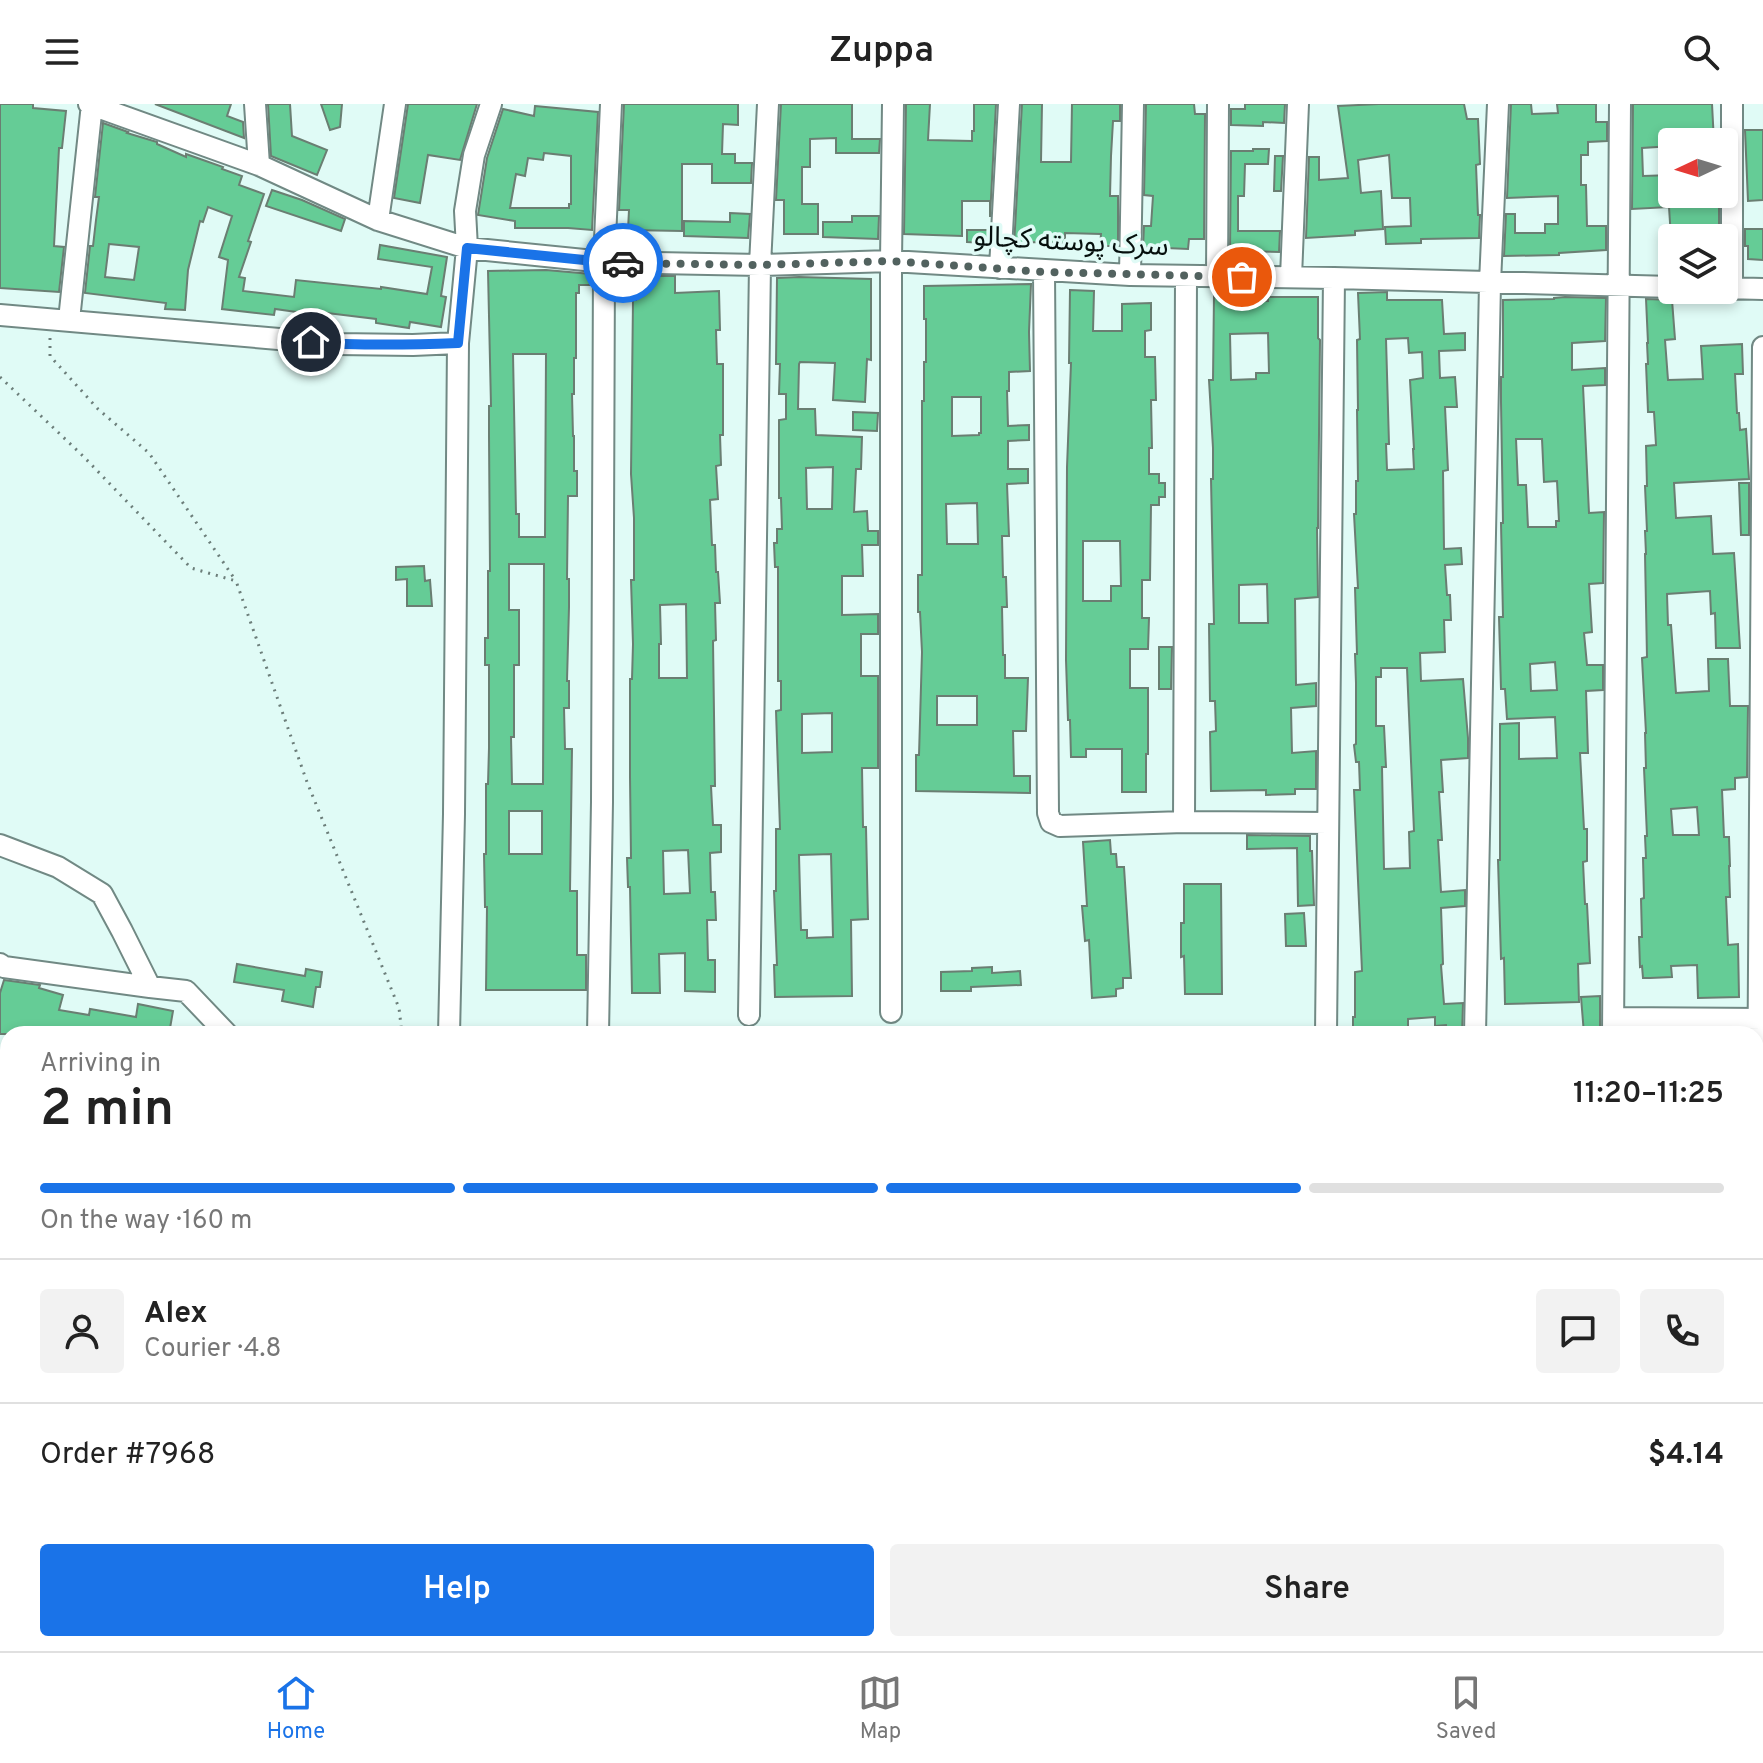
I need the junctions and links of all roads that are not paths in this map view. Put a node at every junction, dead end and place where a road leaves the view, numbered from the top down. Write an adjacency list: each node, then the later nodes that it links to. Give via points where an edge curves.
1 (91, 104): 15 (street, سرک پوسته کچالو); 35 (street)
2 (255, 104): 15 (street)
3 (395, 104): 16 (street)
4 (491, 104): 18 (street, via 474,155 465,211)
5 (611, 104): 20 (street)
6 (768, 104): 21 (street)
7 (893, 104): 19 (street)
8 (1009, 104): 22 (street)
9 (1133, 104): 24 (street)
10 (1218, 104): 26 (street)
11 (1298, 104): 27 (street)
12 (1498, 104): 29 (street)
13 (1620, 104): 30 (street)
14 (1732, 104): 17 (street)
15 (259, 165): 16 (street, سرک پوسته کچالو)
16 (378, 220): 18 (street, سرک پوسته کچالو)
17 (1729, 224)
18 (467, 248): 20 (street, سرک پوسته کچالو); 36 (street)
19 (891, 261): 21 (street, سرک پوسته کچالو); 22 (street, سرک پوسته کچالو); 43 (street)
20 (604, 262): 21 (street, سرک پوسته کچالو); 48 (street)
21 (760, 265): 44 (street)
22 (1000, 268): 23 (street, سرک پوسته کچالو)
23 (1044, 272): 24 (street, سرک پوسته کچالو); 38 (street, via 1048,813 1060,826)
24 (1130, 275): 25 (street, سرک پوسته کچالو)
25 (1186, 277): 26 (street, سرک پوسته کچالو); 38 (street)
26 (1217, 277): 27 (street, سرک پوسته کچالو)
27 (1291, 277): 28 (street, سرک پوسته کچالو)
28 (1334, 278): 29 (street, سرک پوسته کچالو); 39 (street)
29 (1490, 283): 30 (street, سرک پوسته کچالو); 50 (street)
30 (1618, 286): 31 (street, سرک پوسته کچالو); 51 (street)
31 (1658, 287)
32 (1738, 288): 33 (street)
33 (1763, 289)
34 (0, 315): 35 (street)
35 (60, 319): 36 (street, via 337,344)
36 (458, 343): 47 (street)
37 (1763, 347): 45 (street)
38 (1184, 822): 39 (street)
39 (1328, 823): 49 (street)
40 (0, 845): 42 (street, via 58,867 102,894)
41 (0, 964): 42 (street)
42 (150, 987): 46 (street, via 186,991)
43 (891, 1012)
44 (749, 1015)
45 (1761, 1018): 51 (street)
46 (219, 1026)
47 (449, 1026)
48 (598, 1026)
49 (1326, 1026)
50 (1475, 1026)
51 (1614, 1026)

